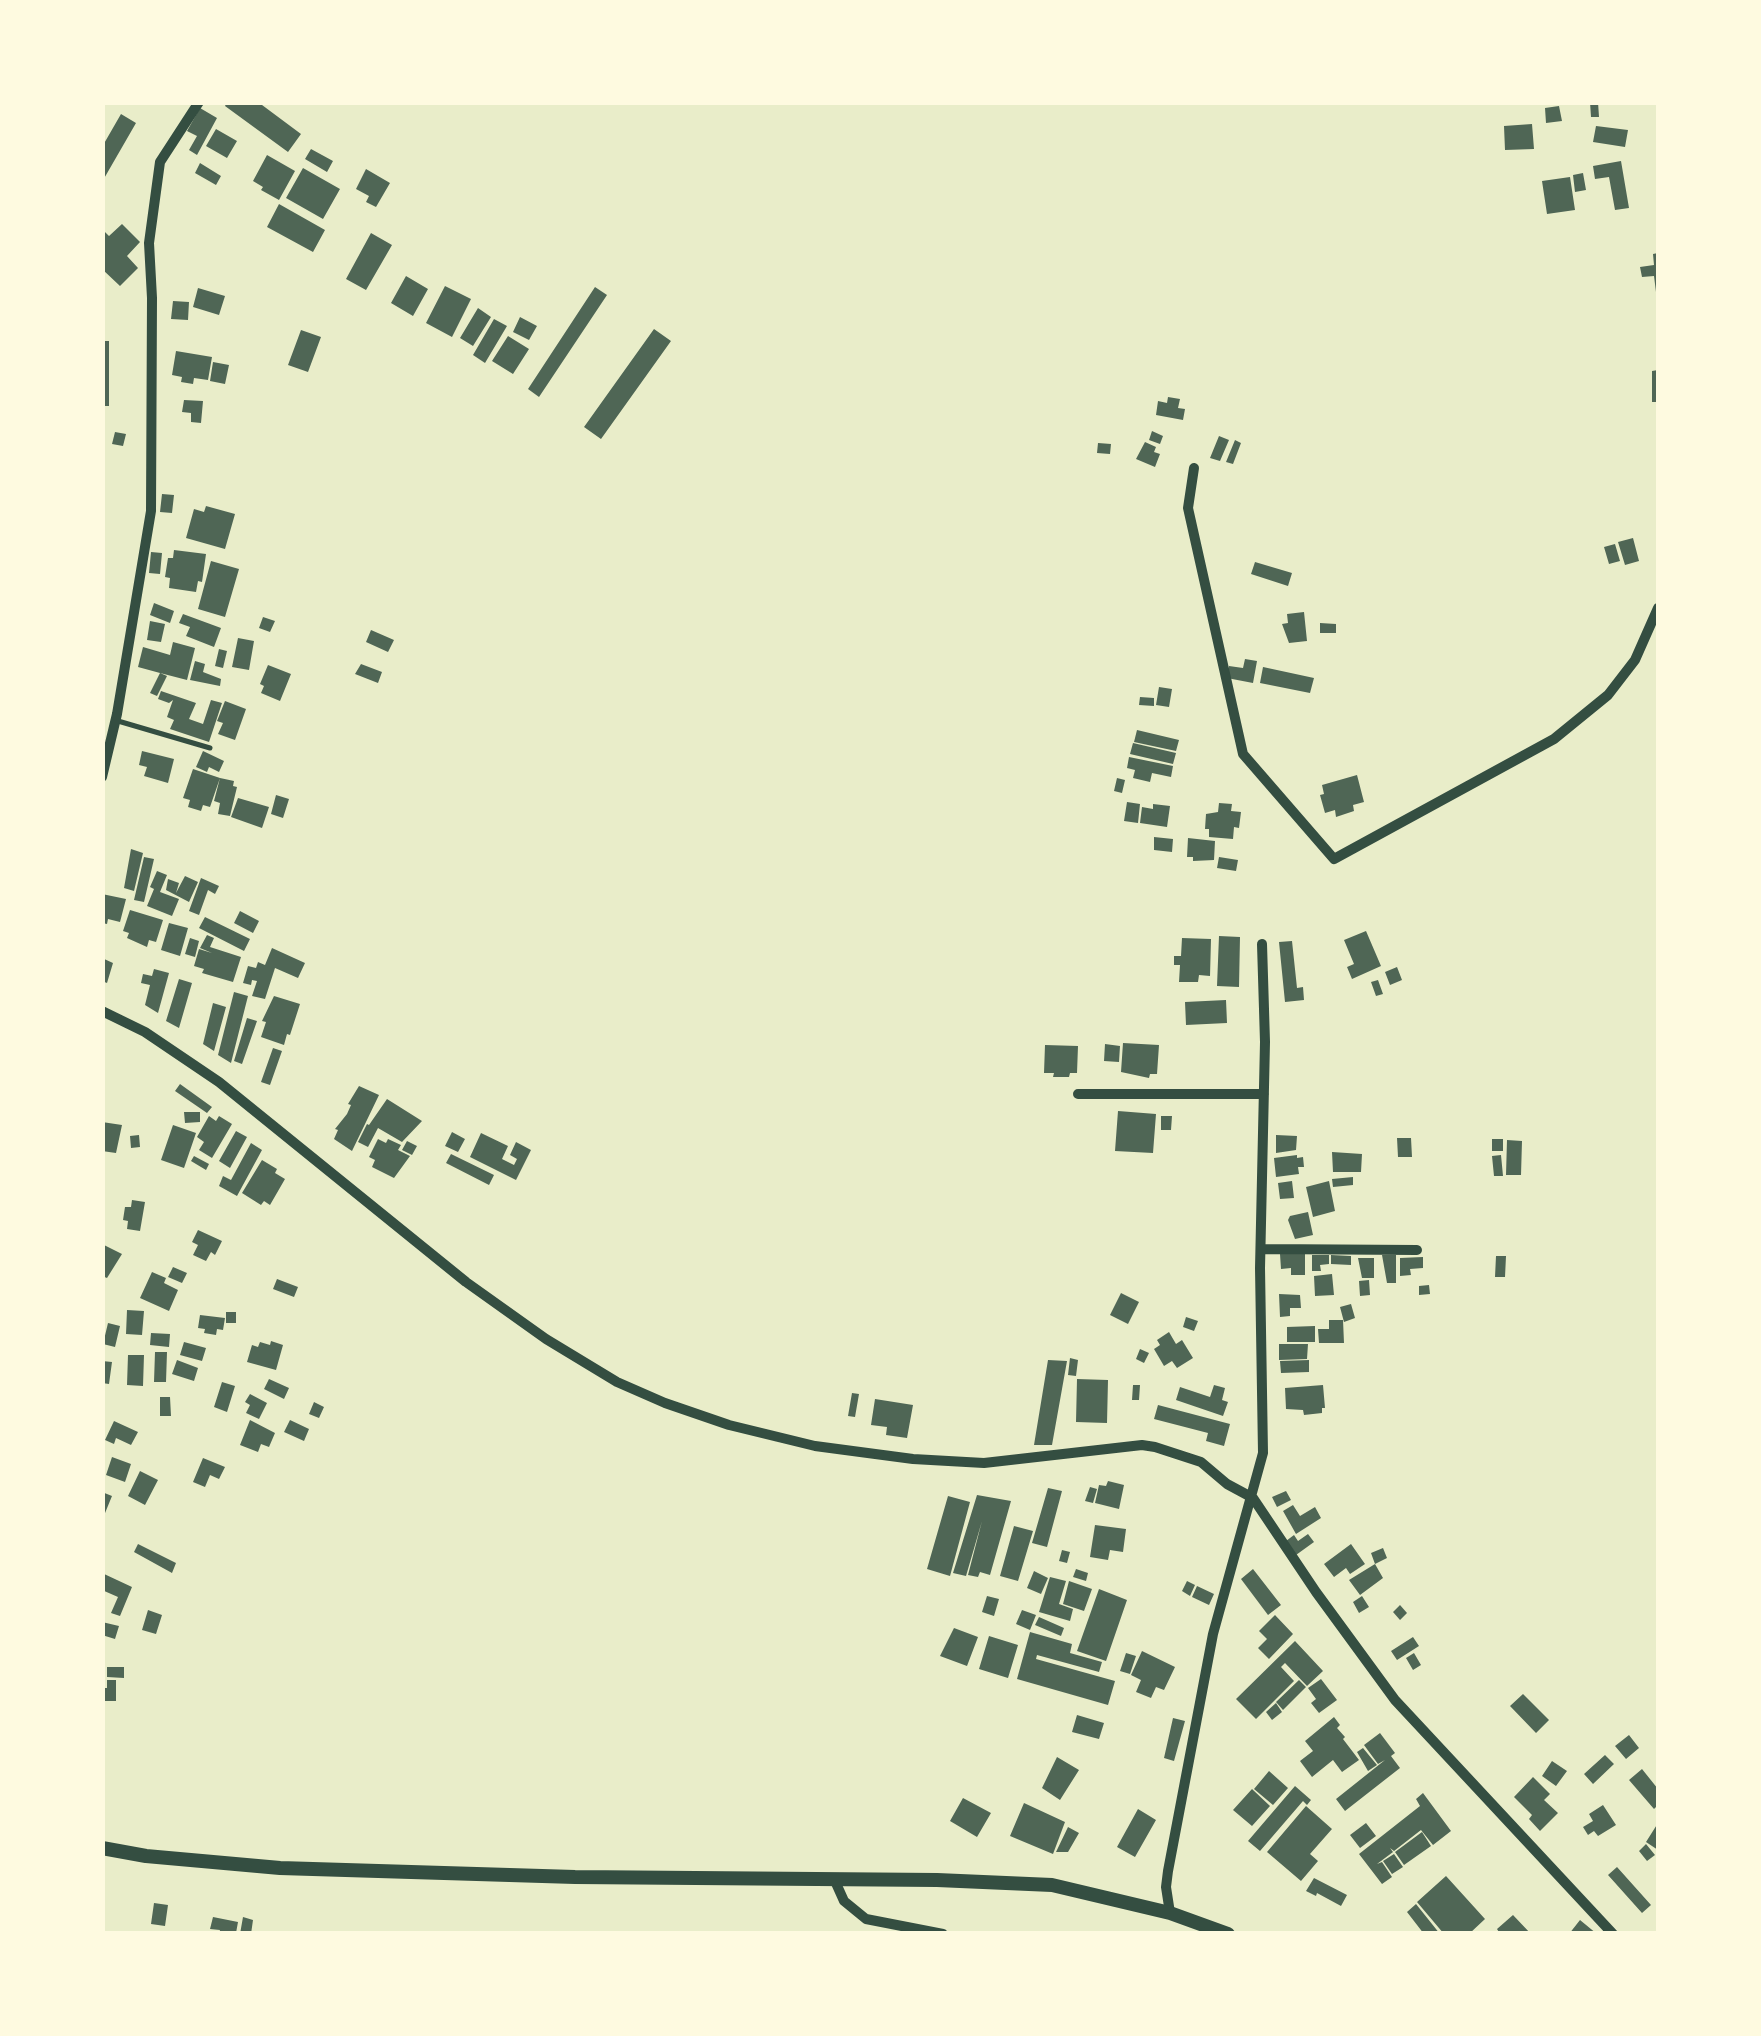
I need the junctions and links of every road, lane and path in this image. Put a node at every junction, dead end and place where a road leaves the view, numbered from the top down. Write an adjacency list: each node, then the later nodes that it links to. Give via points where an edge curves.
1 (198, 102): 4 (street, via 160,162 149,243 150,511)
2 (1194, 468): 3 (street, via 1188,508 1243,754 1334,860 1554,739 1608,695 1635,660)
3 (1658, 608)
4 (115, 720): 5 (lane); 6 (street)
5 (210, 748)
6 (102, 777)
7 (1262, 944): 10 (street)
8 (102, 1011): 13 (street, via 219,1082 546,1339 665,1403 814,1446 954,1463 1156,1446 1201,1462)
9 (1078, 1094): 10 (street)
10 (1264, 1094): 11 (street)
11 (1261, 1249): 12 (street); 13 (street, via 1264,1453)
12 (1417, 1250)
13 (1253, 1498): 16 (street, via 1214,1634 1168,1870); 19 (street, via 1395,1700)
14 (102, 1848): 15 (main road, via 280,1868)
15 (836, 1881): 16 (main road, via 1052,1885); 17 (street, via 844,1902 866,1918)
16 (1170, 1913): 18 (main road)
17 (943, 1934)
18 (1228, 1934)
19 (1613, 1934)

